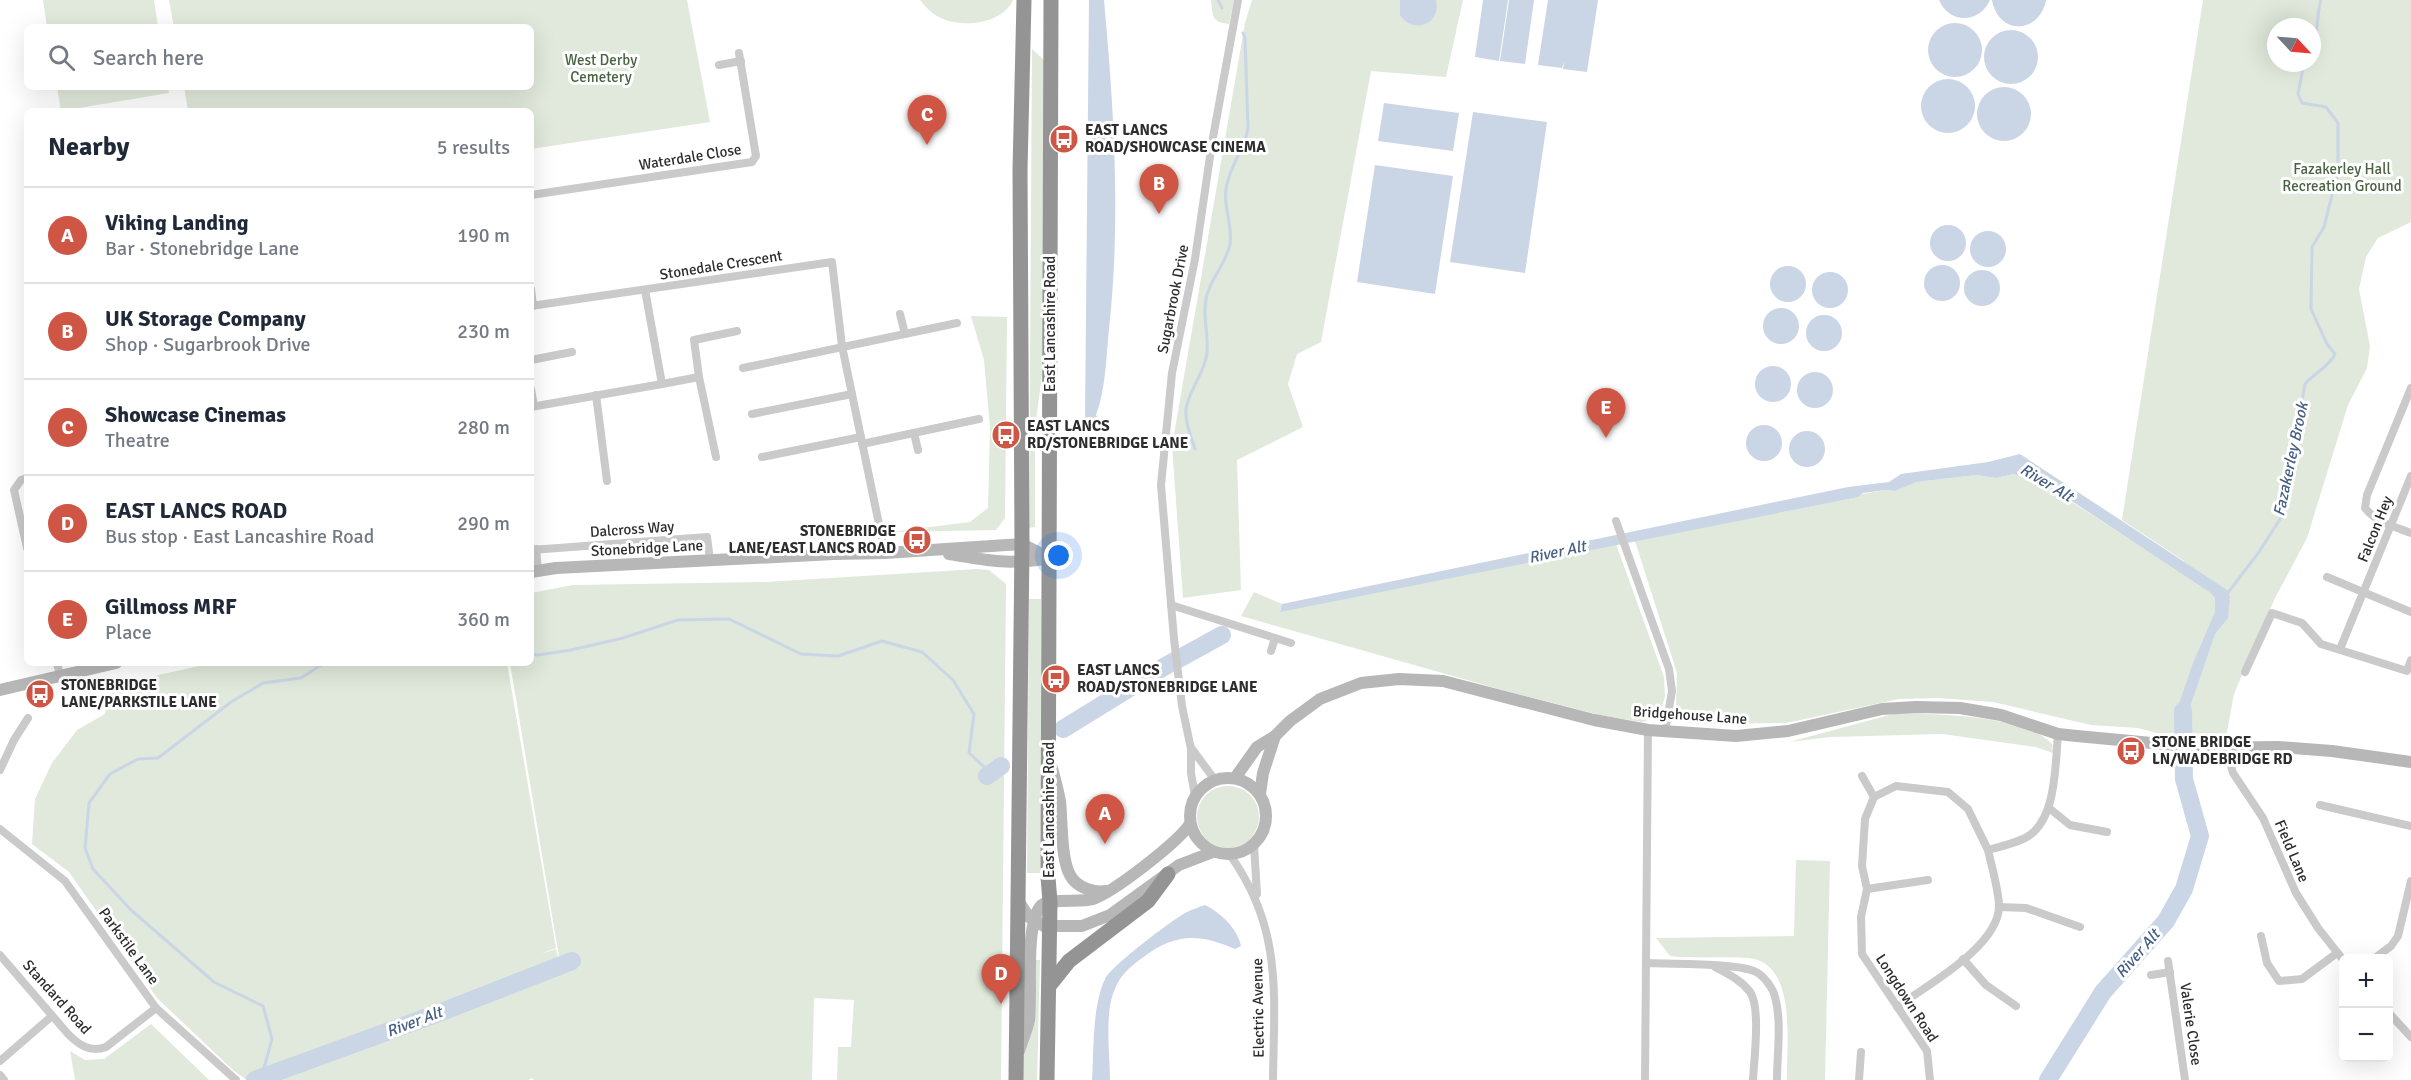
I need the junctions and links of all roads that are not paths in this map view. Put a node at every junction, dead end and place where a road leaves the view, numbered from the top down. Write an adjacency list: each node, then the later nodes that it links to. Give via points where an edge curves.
1 (1024, 0): 36 (highway, East Lancashire Road, via 1020,170)
2 (1051, 0): 40 (highway, East Lancashire Road)
3 (1238, 0): 46 (street, Sugarbrook Drive, via 1172,373 1161,485)
4 (719, 65): 5 (street, Waterdale Close, via 740,57 756,156 752,162)
5 (534, 195)
6 (645, 290): 7 (street, Stonedale Crescent); 12 (street, Stonedale Crescent, via 832,262); 17 (street)
7 (534, 306)
8 (900, 314): 11 (street)
9 (957, 323): 11 (street)
10 (737, 331): 16 (street, via 694,340)
11 (904, 334): 12 (street)
12 (842, 346): 15 (street); 19 (street, Stonedale Crescent)
13 (572, 352): 14 (street)
14 (534, 359)
15 (743, 368)
16 (699, 377): 17 (street); 27 (street)
17 (662, 384): 20 (street)
18 (2411, 388): 33 (street, via 2365,507 2371,515)
19 (852, 394): 22 (street); 25 (street, Stonedale Crescent)
20 (596, 395): 21 (street); 31 (street)
21 (534, 406)
22 (752, 414)
23 (979, 418): 24 (street)
24 (914, 433): 25 (street); 26 (street)
25 (862, 441): 28 (street); 39 (street, Stonedale Crescent)
26 (918, 450)
27 (716, 457)
28 (762, 457)
29 (2411, 476): 33 (street, Falcon Hey)
30 (24, 479): 34 (street, via 14,490)
31 (607, 481)
32 (1616, 522): 59 (street, via 1669,669 1672,692)
33 (2391, 525): 35 (street); 45 (street, Falcon Hey)
34 (24, 531)
35 (2411, 533)
36 (1022, 544): 38 (street, Stonebridge Lane); 40 (street); 42 (highway, East Lancashire Road)
37 (534, 550): 41 (street, Dalcross Way, via 707,537)
38 (930, 550): 39 (street, Stonebridge Lane); 42 (street, via 1000,563)
39 (885, 553): 41 (street, Stonebridge Lane)
40 (1050, 558): 42 (street); 64 (highway, East Lancashire Road)
41 (710, 560): 43 (street, Stonebridge Lane)
42 (1022, 563): 88 (highway, East Lancashire Road)
43 (534, 571)
44 (2327, 577): 45 (street)
45 (2363, 592): 47 (street); 50 (street, Falcon Hey)
46 (1171, 605): 48 (street); 63 (street, Sugarbrook Drive)
47 (2411, 612)
48 (1275, 638): 49 (street); 51 (street)
49 (1292, 643)
50 (2340, 649): 52 (street, via 2407,671); 55 (street, via 2321,644 2302,623 2272,613)
51 (1270, 651)
52 (2411, 660)
53 (87, 666): 54 (street)
54 (58, 669): 56 (street)
55 (2245, 672)
56 (0, 690)
57 (28, 718): 66 (street)
58 (1648, 730): 59 (street, Bridgehouse Lane); 61 (street, Bridgehouse Lane, via 1443,681 1399,678 1361,683 1320,699); 102 (street)
59 (1665, 731): 60 (street, Bridgehouse Lane, via 1736,736 1788,731 1882,710 1916,707 1960,708 2001,715)
60 (2058, 734): 62 (street, Bridgehouse Lane); 74 (street)
61 (1275, 736): 68 (street, Bridgehouse Lane, via 1257,747); 70 (street, Bridgehouse Lane)
62 (2226, 748): 65 (street, Bridgehouse Lane, via 2331,751); 98 (street, Field Lane, via 2233,773 2263,819 2295,893)
63 (1191, 749): 69 (street); 71 (street)
64 (1049, 756): 87 (street, via 1070,876 1087,889); 90 (highway, East Lancashire Road)
65 (2411, 762)
66 (0, 770)
67 (1862, 776): 72 (street)
68 (1234, 778): 69 (street); 70 (street, via 1249,783)
69 (1215, 780): 71 (street)
70 (1260, 794): 79 (street, via 1266,821)
71 (1195, 796): 75 (street)
72 (1874, 797): 80 (street, via 1896,786 1948,792 1968,809); 86 (street, Longdown Road, via 1864,819 1862,866)
73 (2320, 805): 76 (street)
74 (2049, 808): 78 (street, via 2070,825); 80 (street, via 2040,826 2025,839)
75 (1190, 824): 81 (street, via 1202,845); 87 (street, via 1177,840)
76 (2411, 826)
77 (0, 829): 109 (street, Parkstile Lane, via 65,881)
78 (2107, 832)
79 (1254, 845): 82 (street); 89 (street, Electric Avenue)
80 (1988, 850): 91 (street)
81 (1213, 852): 82 (street); 83 (street, via 1189,860)
82 (1230, 855): 89 (street, Electric Avenue)
83 (1168, 874): 93 (street, via 1102,920 1082,926); 106 (highway, via 1148,901 1068,961)
84 (1928, 880): 86 (street)
85 (2411, 881): 96 (street, via 2398,936)
86 (1867, 889): 107 (street, Longdown Road, via 1861,917 1862,954)
87 (1110, 890): 90 (street, via 1084,900)
88 (1017, 899): 92 (street); 115 (highway, East Lancashire Road)
89 (1257, 901): 121 (street, Electric Avenue, via 1269,940 1274,990)
90 (1050, 902): 92 (street, via 1039,907); 93 (highway, East Lancashire Road)
91 (1999, 908): 94 (street, via 2026,908); 100 (street, via 1990,934)
92 (1034, 921): 93 (street); 115 (street, via 1029,1022)
93 (1050, 927): 106 (highway, East Lancashire Road)
94 (2080, 927)
95 (2261, 936): 99 (street, via 2267,963 2279,981 2302,979)
96 (2380, 954)
97 (0, 955): 110 (street, Standard Road)
98 (2339, 956)
99 (2339, 958)
100 (1963, 960): 107 (street); 108 (street, via 1986,985)
101 (2168, 961): 104 (street, Valerie Close)
102 (1646, 963): 103 (street); 122 (street)
103 (1712, 966): 123 (street, via 1737,979 1751,993 1756,1009); 124 (street, via 1756,972 1775,995)
104 (2170, 972): 105 (street, Valerie Close); 127 (street, Valerie Close)
105 (2151, 975)
106 (1049, 986): 120 (highway, East Lancashire Road)
107 (1897, 1006): 126 (street, Longdown Road, via 1927,1051)
108 (2016, 1006)
109 (156, 1008): 110 (street, Standard Road, via 106,1047 97,1049 77,1043); 118 (street, Parkstile Lane)
110 (52, 1016): 114 (street)
111 (2393, 1017): 112 (street)
112 (2411, 1036)
113 (1861, 1052): 125 (street)
114 (0, 1061)
115 (1016, 1061): 119 (highway, East Lancashire Road)
116 (0, 1075): 117 (street)
117 (4, 1080)
118 (236, 1080)
119 (1016, 1080)
120 (1047, 1080)
121 (1273, 1080)
122 (1645, 1080)
123 (1754, 1080)
124 (1777, 1080)
125 (1859, 1080)
126 (1930, 1080)
127 (2185, 1080)

